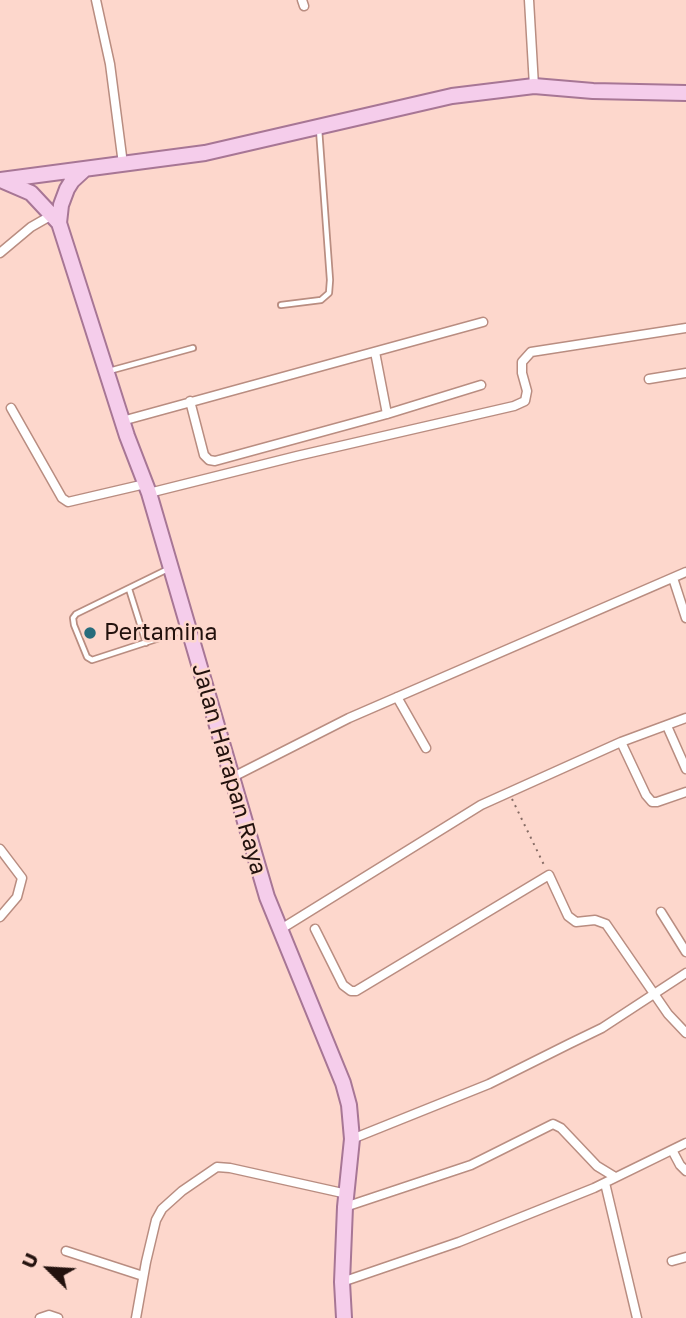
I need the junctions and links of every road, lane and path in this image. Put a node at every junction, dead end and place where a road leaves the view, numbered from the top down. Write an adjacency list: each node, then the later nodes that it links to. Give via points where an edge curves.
1 (96, 0): 6 (street)
2 (529, 0): 3 (street)
3 (534, 86): 4 (main road); 5 (main road, via 452,96)
4 (686, 93)
5 (318, 129): 6 (main road, via 205,153); 11 (lane, via 329,293 321,300)
6 (123, 164): 7 (main road)
7 (85, 169): 8 (main road); 9 (main road, via 67,189)
8 (0, 180): 9 (main road, via 31,193)
9 (56, 219): 10 (street, via 31,227); 16 (main road, Jalan Harapan Raya)
10 (0, 253)
11 (281, 305)
12 (483, 322): 15 (street)
13 (686, 328): 24 (street, via 531,352 523,359 525,401 514,406)
14 (193, 348): 16 (lane)
15 (375, 352): 20 (street); 22 (street)
16 (108, 372): 23 (main road, Jalan Harapan Raya)
17 (686, 373): 18 (street)
18 (649, 379)
19 (481, 386): 22 (street)
20 (190, 401): 22 (street, via 204,454 215,461); 23 (street)
21 (11, 408): 24 (street, via 68,502)
22 (387, 414)
23 (122, 421): 24 (main road, Jalan Harapan Raya)
24 (147, 489): 25 (main road, Jalan Harapan Raya)
25 (170, 568): 28 (lane); 30 (main road, Jalan Harapan Raya)
26 (686, 572): 27 (street)
27 (673, 578): 29 (street); 32 (street)
28 (129, 589): 31 (lane); 31 (lane, via 76,614 74,625 89,660)
29 (686, 618)
30 (188, 629): 31 (lane); 38 (main road, Jalan Harapan Raya)
31 (146, 643)
32 (397, 696): 36 (street); 38 (street)
33 (686, 718): 34 (street)
34 (667, 726): 35 (street); 37 (street)
35 (621, 742): 39 (street); 40 (street, via 652,802)
36 (426, 747)
37 (686, 769)
38 (231, 778): 45 (main road, Jalan Harapan Raya)
39 (509, 792): 42 (path); 45 (street)
40 (686, 792)
41 (0, 849): 44 (street, via 22,878 18,897)
42 (548, 875): 46 (street, via 356,991 343,985); 49 (street, via 571,920 606,924)
43 (661, 912): 47 (street)
44 (0, 917)
45 (281, 929): 51 (main road, Jalan Harapan Raya, via 343,1083)
46 (315, 929)
47 (686, 952)
48 (686, 973): 49 (street)
49 (654, 992): 50 (street); 51 (street, via 602,1028 512,1072)
50 (686, 1034)
51 (352, 1139): 57 (main road, Jalan Harapan Raya)
52 (686, 1143): 53 (street)
53 (673, 1150): 54 (street); 55 (street)
54 (686, 1171)
55 (615, 1177): 56 (street); 57 (street, via 553,1124 471,1165)
56 (605, 1183): 62 (street, via 459,1242); 67 (street)
57 (346, 1200): 61 (street, via 218,1167 162,1209); 62 (main road, Jalan Harapan Raya)
58 (66, 1251): 61 (street)
59 (686, 1257): 60 (street)
60 (672, 1261)
61 (143, 1276): 65 (street)
62 (342, 1282): 66 (main road, Jalan Harapan Raya)
63 (40, 1318): 64 (street)
64 (58, 1318)
65 (136, 1318)
66 (344, 1318)
67 (637, 1318)

